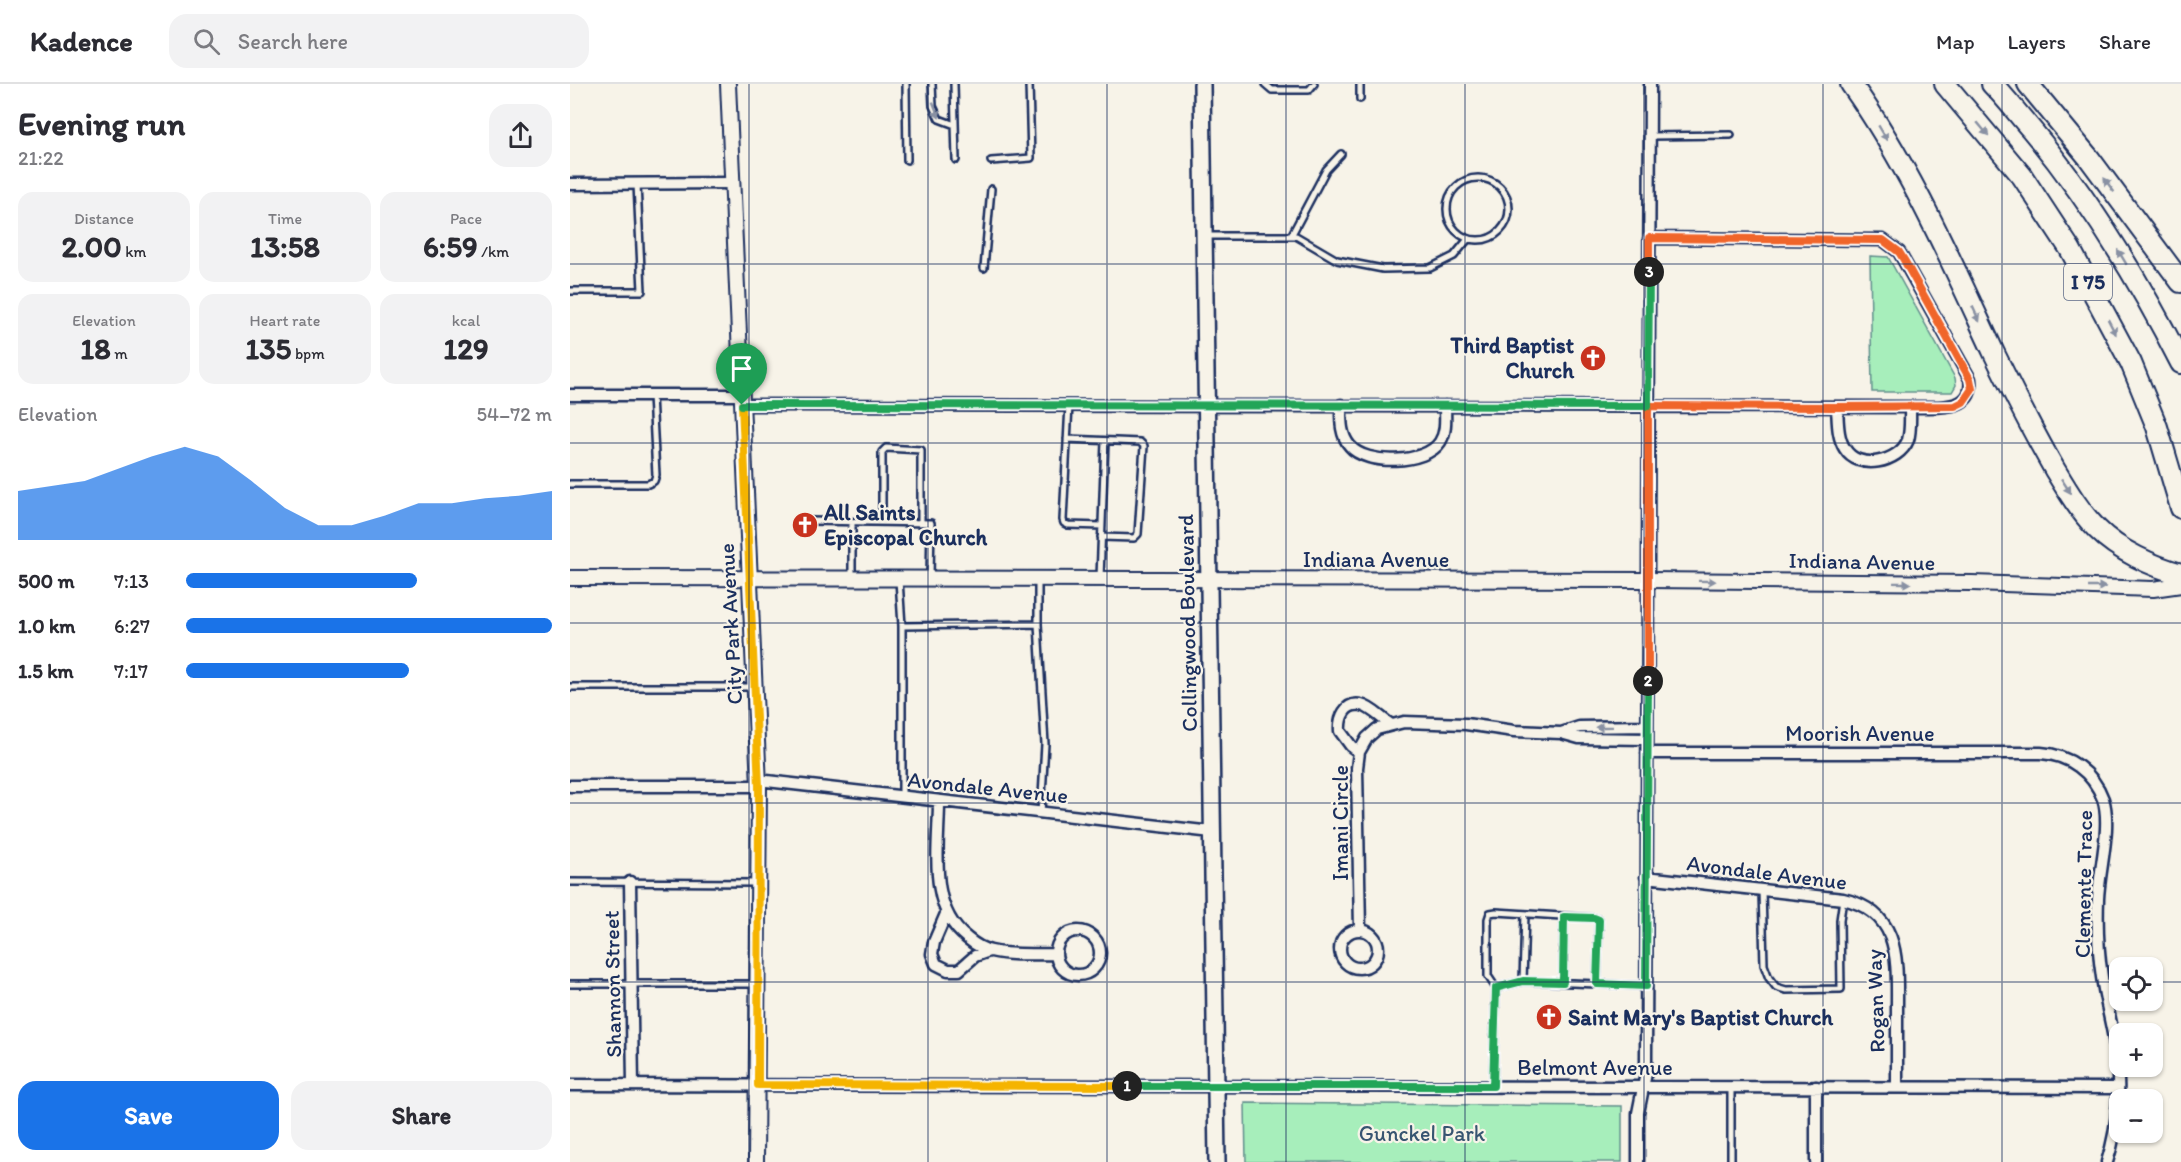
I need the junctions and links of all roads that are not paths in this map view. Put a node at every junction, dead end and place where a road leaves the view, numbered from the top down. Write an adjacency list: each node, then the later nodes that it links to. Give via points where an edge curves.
1 (728, 84): 23 (street, City Park Avenue)
2 (906, 84): 20 (lane)
3 (932, 84): 16 (lane, one-way to 16, via 933,106 939,119)
4 (954, 84): 16 (lane)
5 (1029, 84): 22 (lane, via 1031,158)
6 (1202, 84): 27 (main road, Collingwood Boulevard)
7 (1265, 84): 8 (lane, via 1272,90 1309,90)
8 (1314, 84)
9 (1360, 84): 15 (lane)
10 (1650, 84): 18 (street)
11 (1851, 84): 55 (highway, one-way to 55, via 1914,187 2026,418 2080,508 2113,541)
12 (1945, 84): 48 (highway, I 75, one-way to 48, via 2022,177 2070,249 2132,363 2157,427)
13 (1992, 84): 34 (highway, I 75, one-way to 13, via 2093,210 2048,149)
14 (2028, 84): 32 (highway, one-way to 14, via 2090,158)
15 (1360, 99)
16 (955, 125): 21 (lane)
17 (1731, 135): 18 (lane)
18 (1650, 136): 29 (street)
19 (1341, 154): 28 (lane, via 1326,170)
20 (907, 160)
21 (956, 160)
22 (991, 161)
23 (733, 183): 25 (street); 37 (street, City Park Avenue)
24 (570, 184): 25 (street)
25 (638, 184): 33 (lane, via 642,291)
26 (991, 189): 31 (lane)
27 (1204, 236): 28 (lane); 39 (main road, Collingwood Boulevard)
28 (1291, 236): 30 (lane, via 1337,260 1383,269 1430,268 1454,256)
29 (1649, 238): 42 (street); 44 (street, via 1883,240 1899,252 1972,389 1955,406)
30 (1468, 239): 30 (lane, via 1490,239 1506,225 1510,214 1506,193 1489,180 1479,178 1460,183 1449,199 1448,219)
31 (984, 268)
32 (2181, 282)
33 (570, 291)
34 (2181, 363)
35 (570, 395): 36 (street)
36 (652, 395): 37 (street); 47 (lane, via 654,481)
37 (741, 400): 38 (street); 57 (street, City Park Avenue)
38 (1069, 405): 39 (street); 45 (lane)
39 (1207, 405): 40 (street); 63 (main road, Collingwood Boulevard)
40 (1341, 405): 41 (street); 41 (street, via 1342,429 1348,444 1375,459 1412,459 1435,449 1444,435)
41 (1445, 406): 42 (street)
42 (1648, 406): 43 (street); 64 (street)
43 (1837, 407): 44 (street); 44 (street, via 1840,438 1846,452 1863,461 1886,460 1902,449 1910,430)
44 (1910, 407)
45 (1067, 439): 46 (lane); 53 (lane, via 1064,523)
46 (1105, 441): 53 (lane); 54 (lane, via 1140,442 1144,446 1138,534 1134,538)
47 (570, 484)
48 (2181, 508)
49 (810, 521): 50 (lane)
50 (852, 522): 51 (lane); 59 (lane)
51 (882, 522): 52 (lane); 52 (lane, via 882,452 886,448 921,450)
52 (921, 522): 58 (lane, via 931,525)
53 (1101, 526): 54 (lane)
54 (1101, 537): 62 (lane)
55 (2180, 577): 64 (street, Indiana Avenue, one-way to 55, via 2153,589)
56 (570, 578): 57 (street, Indiana Avenue)
57 (748, 578): 59 (street, Indiana Avenue); 68 (street, City Park Avenue)
58 (930, 578): 60 (street, Indiana Avenue); 61 (street, Indiana Avenue)
59 (852, 579): 60 (street, Indiana Avenue)
60 (899, 579): 66 (lane)
61 (1038, 579): 62 (street, Indiana Avenue); 65 (lane)
62 (1100, 580): 63 (street, Indiana Avenue)
63 (1208, 580): 64 (street, Indiana Avenue); 81 (main road, Collingwood Boulevard)
64 (1648, 580): 70 (street)
65 (1038, 624): 66 (lane); 80 (lane, via 1045,744)
66 (902, 626): 78 (lane)
67 (570, 687): 68 (lane)
68 (755, 687): 76 (street, City Park Avenue)
69 (1390, 724): 71 (street, via 1442,722); 73 (street, Imani Circle, via 1372,733); 73 (street, via 1362,705 1346,709 1341,715 1340,731)
70 (1647, 726): 71 (street, one-way to 71, via 1579,727); 72 (street)
71 (1561, 733): 72 (street, via 1579,738)
72 (1647, 739): 74 (street)
73 (1359, 752): 92 (street, Imani Circle)
74 (1647, 753): 75 (street, Moorish Avenue, via 2041,753); 82 (street)
75 (2071, 761): 112 (street, Clemente Trace, via 2095,783 2106,812 2098,932 2115,1046)
76 (758, 783): 77 (street, Avondale Avenue); 78 (street, Avondale Avenue); 85 (street, City Park Avenue)
77 (570, 786)
78 (902, 798): 79 (street, Avondale Avenue)
79 (939, 802): 80 (street, Avondale Avenue); 88 (street, via 939,876)
80 (1041, 813): 81 (street, Avondale Avenue)
81 (1212, 832): 106 (main road, Collingwood Boulevard)
82 (1646, 877): 86 (street, Avondale Avenue); 101 (street)
83 (570, 882): 84 (lane)
84 (630, 882): 85 (lane); 98 (street, Shannon Street)
85 (758, 883): 99 (street, City Park Avenue)
86 (1762, 890): 87 (street, Avondale Avenue); 87 (lane, via 1765,970 1776,987 1786,990 1841,989)
87 (1843, 899): 91 (street, Avondale Avenue)
88 (946, 914): 93 (street, via 963,935); 93 (street, via 934,942 932,954 936,964 959,970)
89 (1525, 914): 90 (lane); 95 (lane); 102 (lane, via 1496,912 1488,919 1488,976)
90 (1564, 917): 96 (lane); 100 (lane, via 1599,920)
91 (1878, 917): 111 (street, Rogan Way, via 1891,936 1897,959)
92 (1360, 930)
93 (988, 951): 94 (street)
94 (1056, 954): 94 (street, via 1061,939 1077,931 1096,940 1100,950 1094,968 1075,975 1067,972)
95 (1523, 981): 96 (lane); 102 (lane)
96 (1563, 982): 100 (lane)
97 (570, 984): 98 (lane)
98 (631, 984): 99 (lane); 104 (street, Shannon Street)
99 (758, 984): 105 (street, City Park Avenue)
100 (1597, 984): 101 (lane)
101 (1646, 986): 108 (street)
102 (1496, 988): 107 (lane)
103 (570, 1085): 104 (street, Belmont Avenue)
104 (633, 1085): 105 (street, Belmont Avenue)
105 (758, 1085): 106 (street, Belmont Avenue); 113 (street, City Park Avenue)
106 (1216, 1086): 107 (street, Belmont Avenue); 114 (main road, Collingwood Boulevard)
107 (1493, 1086): 108 (street, Belmont Avenue)
108 (1642, 1086): 109 (street, Belmont Avenue); 115 (street)
109 (1731, 1087): 110 (street, Belmont Avenue); 116 (lane)
110 (1816, 1087): 111 (street, Belmont Avenue); 117 (street)
111 (1897, 1087): 112 (street, Belmont Avenue)
112 (2117, 1088): 118 (street, Clemente Trace, via 2115,1128)
113 (756, 1162)
114 (1216, 1162)
115 (1638, 1162)
116 (1731, 1162)
117 (1816, 1162)
118 (2107, 1162)

